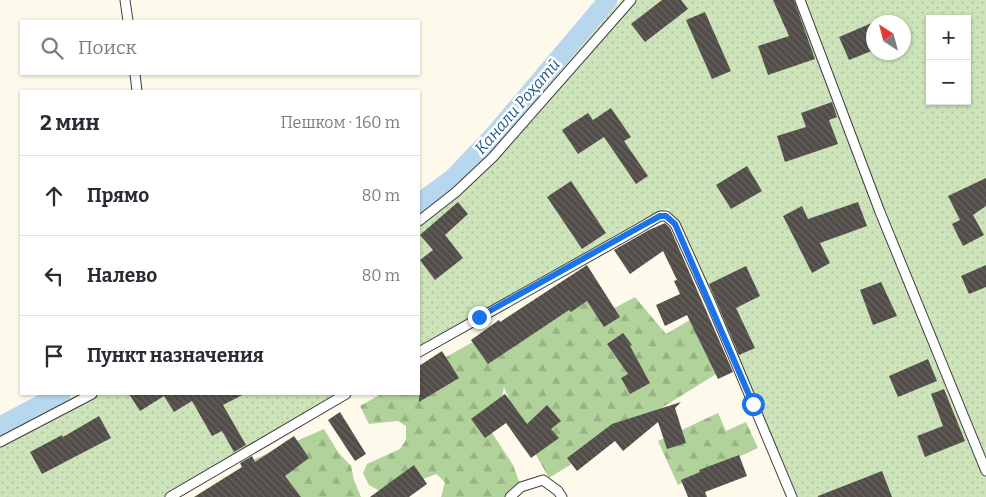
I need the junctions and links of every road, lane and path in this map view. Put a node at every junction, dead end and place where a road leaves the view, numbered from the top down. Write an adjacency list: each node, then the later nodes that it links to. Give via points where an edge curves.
1 (125, 0): 4 (lane)
2 (631, 0): 7 (lane, via 493,157)
3 (800, 0): 12 (lane, via 880,212)
4 (128, 20)
5 (135, 75): 6 (lane)
6 (137, 90)
7 (420, 220)
8 (420, 351): 16 (lane, via 638,228 666,216 675,224 710,302)
9 (90, 395): 11 (lane)
10 (344, 395): 13 (lane)
11 (0, 442)
12 (986, 471)
13 (170, 497)
14 (510, 497): 15 (lane, via 521,487 542,480)
15 (562, 497)
16 (792, 497)

